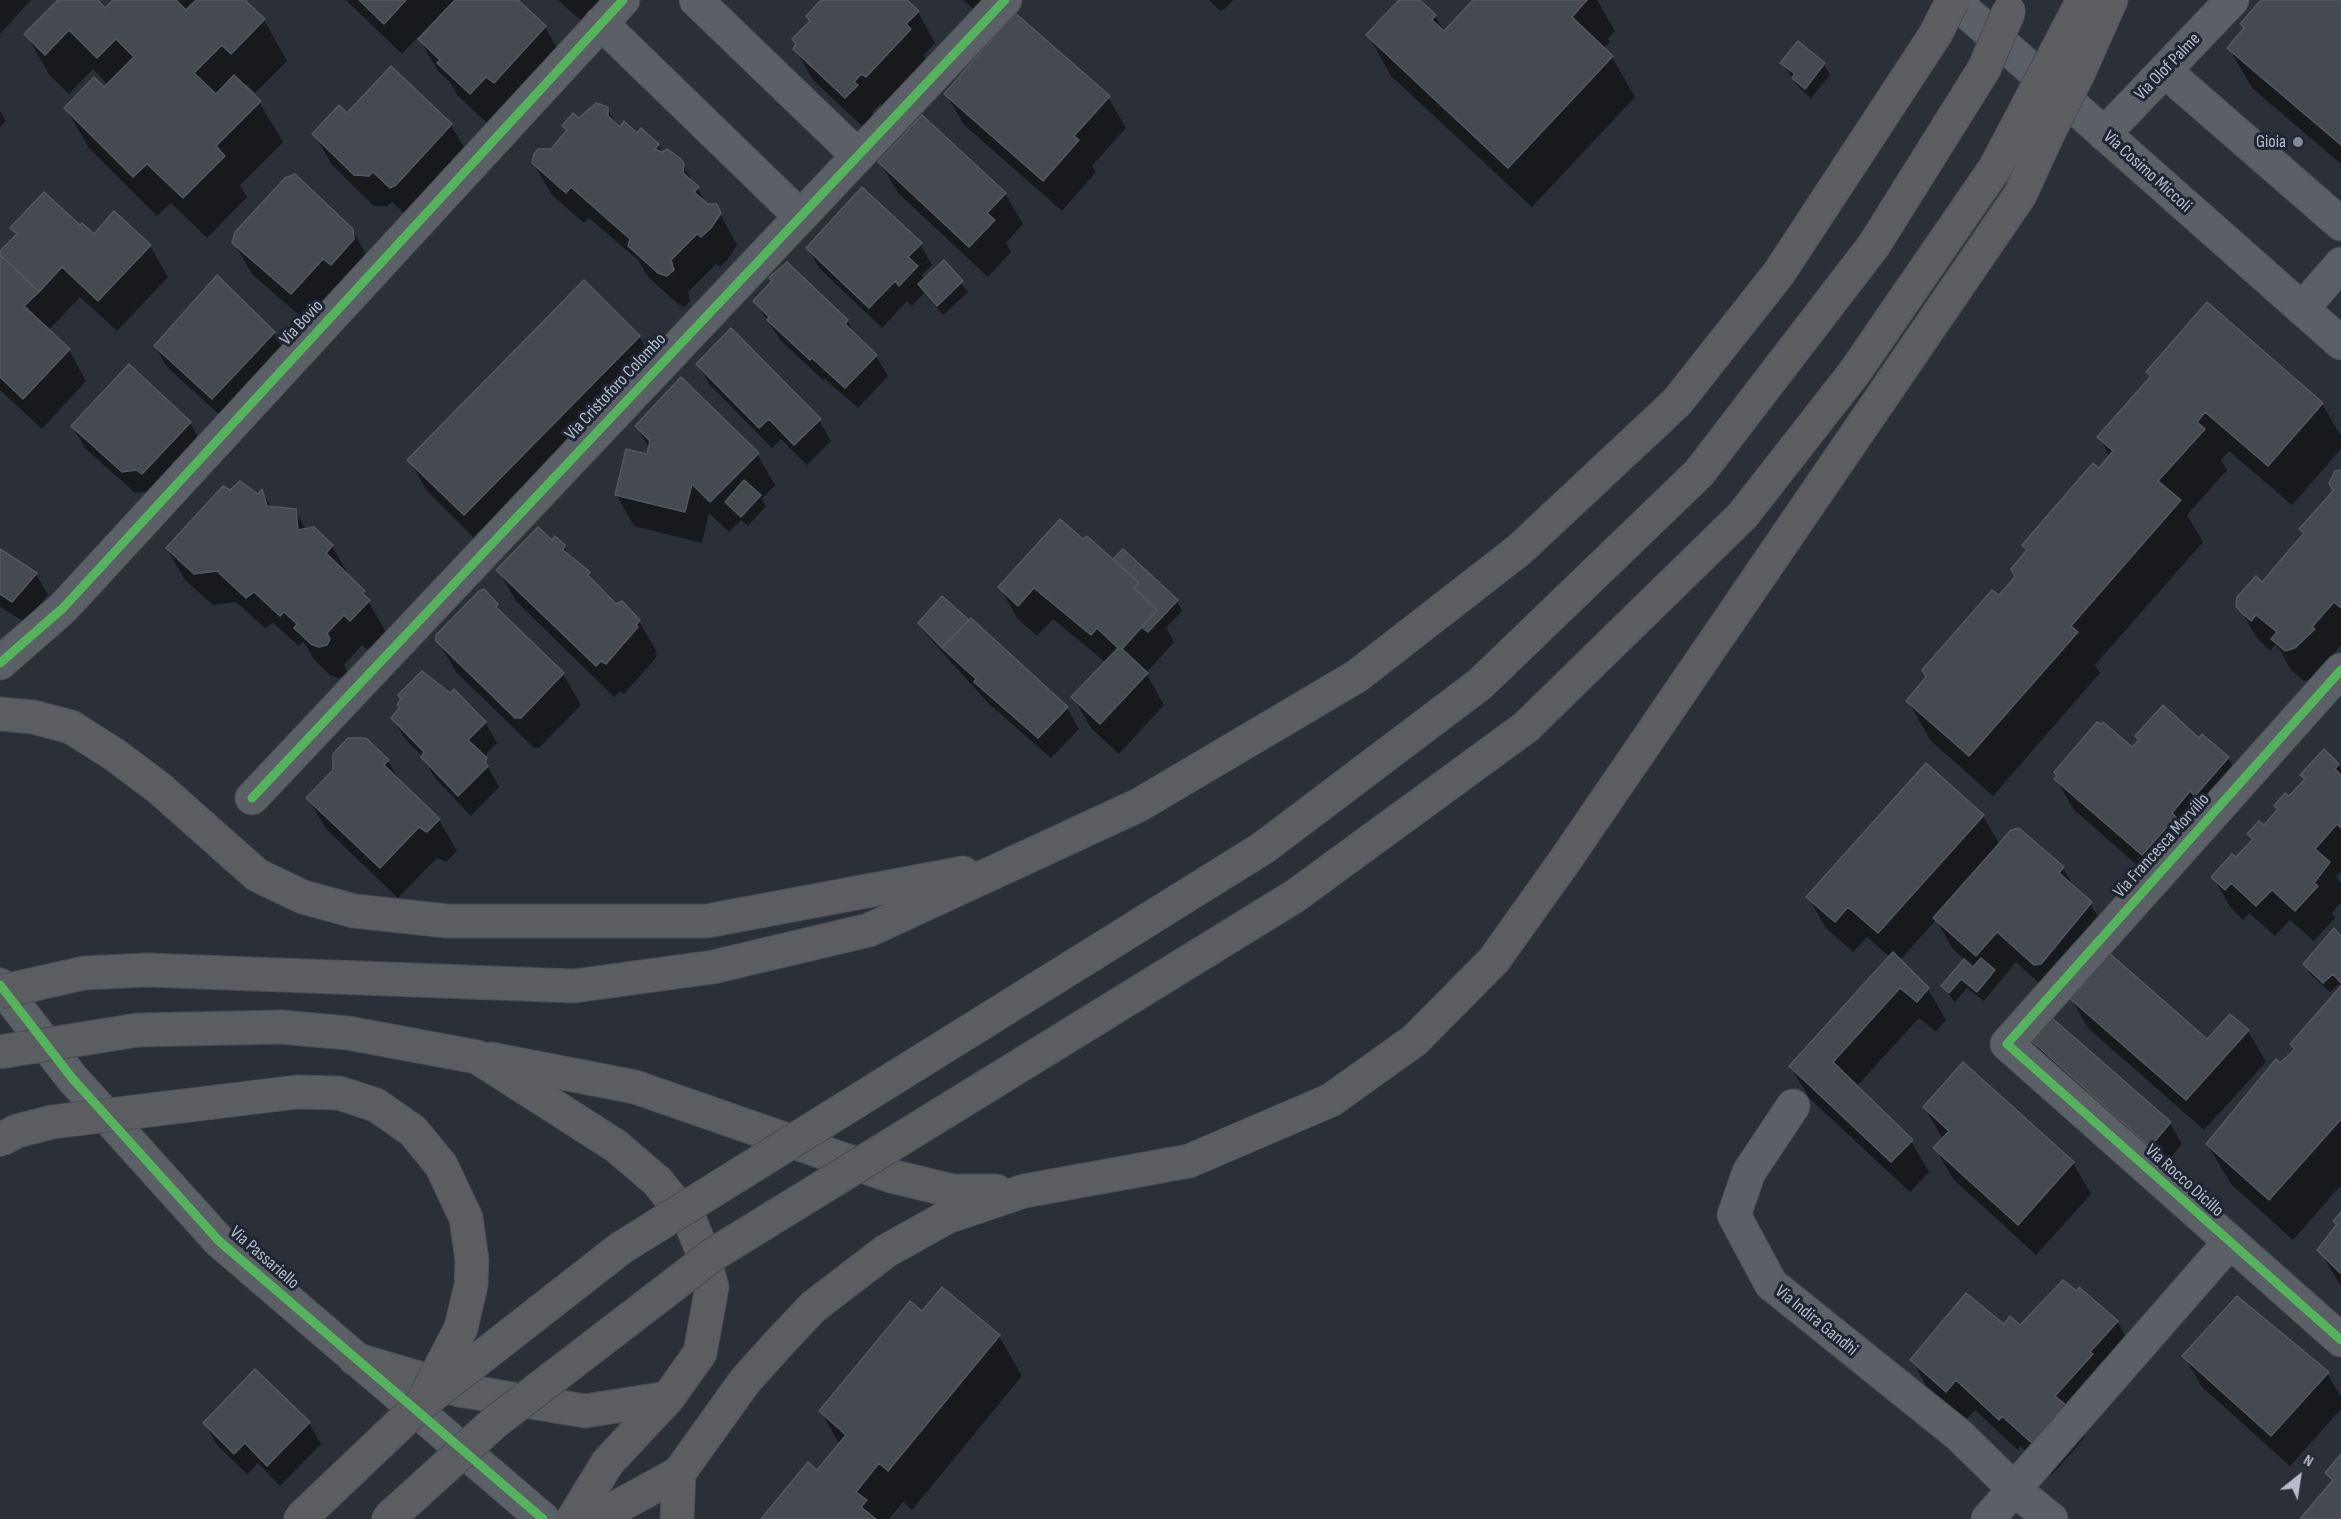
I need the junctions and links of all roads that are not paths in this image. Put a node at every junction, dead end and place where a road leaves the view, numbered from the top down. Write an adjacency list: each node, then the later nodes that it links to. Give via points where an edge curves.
1 (696, 0): 12 (street)
2 (1005, 0): 12 (street, Via Cristoforo Colombo)
3 (1953, 0): 11 (street, Via Cosimo Miccoli); 22 (highway, bridge, via 1935,35 1779,273 1677,402 1519,550 1357,676 1139,805)
4 (2083, 0): 9 (highway)
5 (2111, 0): 9 (highway)
6 (2232, 0): 10 (street, Via Olof Palme)
7 (2012, 5): 35 (highway, bridge, via 1984,69 1874,245 1699,473 1480,684 1263,848 621,1248)
8 (612, 11): 13 (street); 18 (street, Via Bovio, via 63,608)
9 (2068, 62): 30 (highway, bridge, via 2048,134 2020,195 1494,960 1415,1040 1331,1100 1189,1161); 39 (highway, bridge, via 2024,113 1995,168 1854,373 1743,515 1526,727 1295,896 714,1254 495,1422)
10 (2165, 71): 11 (street, Via Olof Palme); 14 (street)
11 (2104, 134): 16 (street, Via Cosimo Miccoli)
12 (857, 155): 13 (street, Via Cristoforo Colombo)
13 (800, 216): 21 (street, Via Cristoforo Colombo)
14 (2341, 224)
15 (2341, 264): 16 (street)
16 (2302, 309): 17 (street, Via Cosimo Miccoli)
17 (2341, 344)
18 (0, 663)
19 (2341, 670): 25 (street, Via Francesca Morvillo)
20 (0, 714): 22 (highway, via 71,727 159,788 257,875 303,897 354,911 447,921 707,921)
21 (252, 798)
22 (1015, 863): 24 (highway, bridge, via 869,930 713,967 574,986 206,972 84,973)
23 (0, 985): 33 (street, Via Passariello, via 72,1078 219,1241)
24 (0, 992)
25 (2007, 1044): 31 (street, Via Rocco Dicillo)
26 (0, 1052): 27 (highway, bridge, via 138,1030 281,1027 348,1033)
27 (477, 1057): 30 (highway, via 635,1087 902,1179 953,1191); 34 (highway, via 616,1146 657,1181 691,1223 712,1287 699,1353)
28 (1792, 1106): 37 (street, Via Indira Gandhi, via 1749,1172 1734,1215 1771,1284 1959,1435)
29 (0, 1140): 35 (highway, bridge, via 52,1122 297,1092 339,1093 376,1105 413,1131 441,1165 466,1218 471,1250 471,1285 461,1328)
30 (1024, 1191): 36 (highway, via 947,1217 886,1251 813,1306 745,1381)
31 (2229, 1243): 32 (street, Via Rocco Dicillo); 37 (street)
32 (2341, 1340)
33 (355, 1359): 34 (highway, via 459,1390 585,1411); 40 (street, Via Passariello)
34 (668, 1398): 41 (highway, via 608,1462)
35 (420, 1406): 38 (highway, bridge)
36 (680, 1473): 42 (highway); 43 (highway)
37 (2015, 1490): 44 (street); 45 (street, Via Indira Gandhi)
38 (300, 1519)
39 (388, 1519)
40 (543, 1519)
41 (573, 1519)
42 (595, 1519)
43 (677, 1519)
44 (1988, 1519)
45 (2051, 1519)

